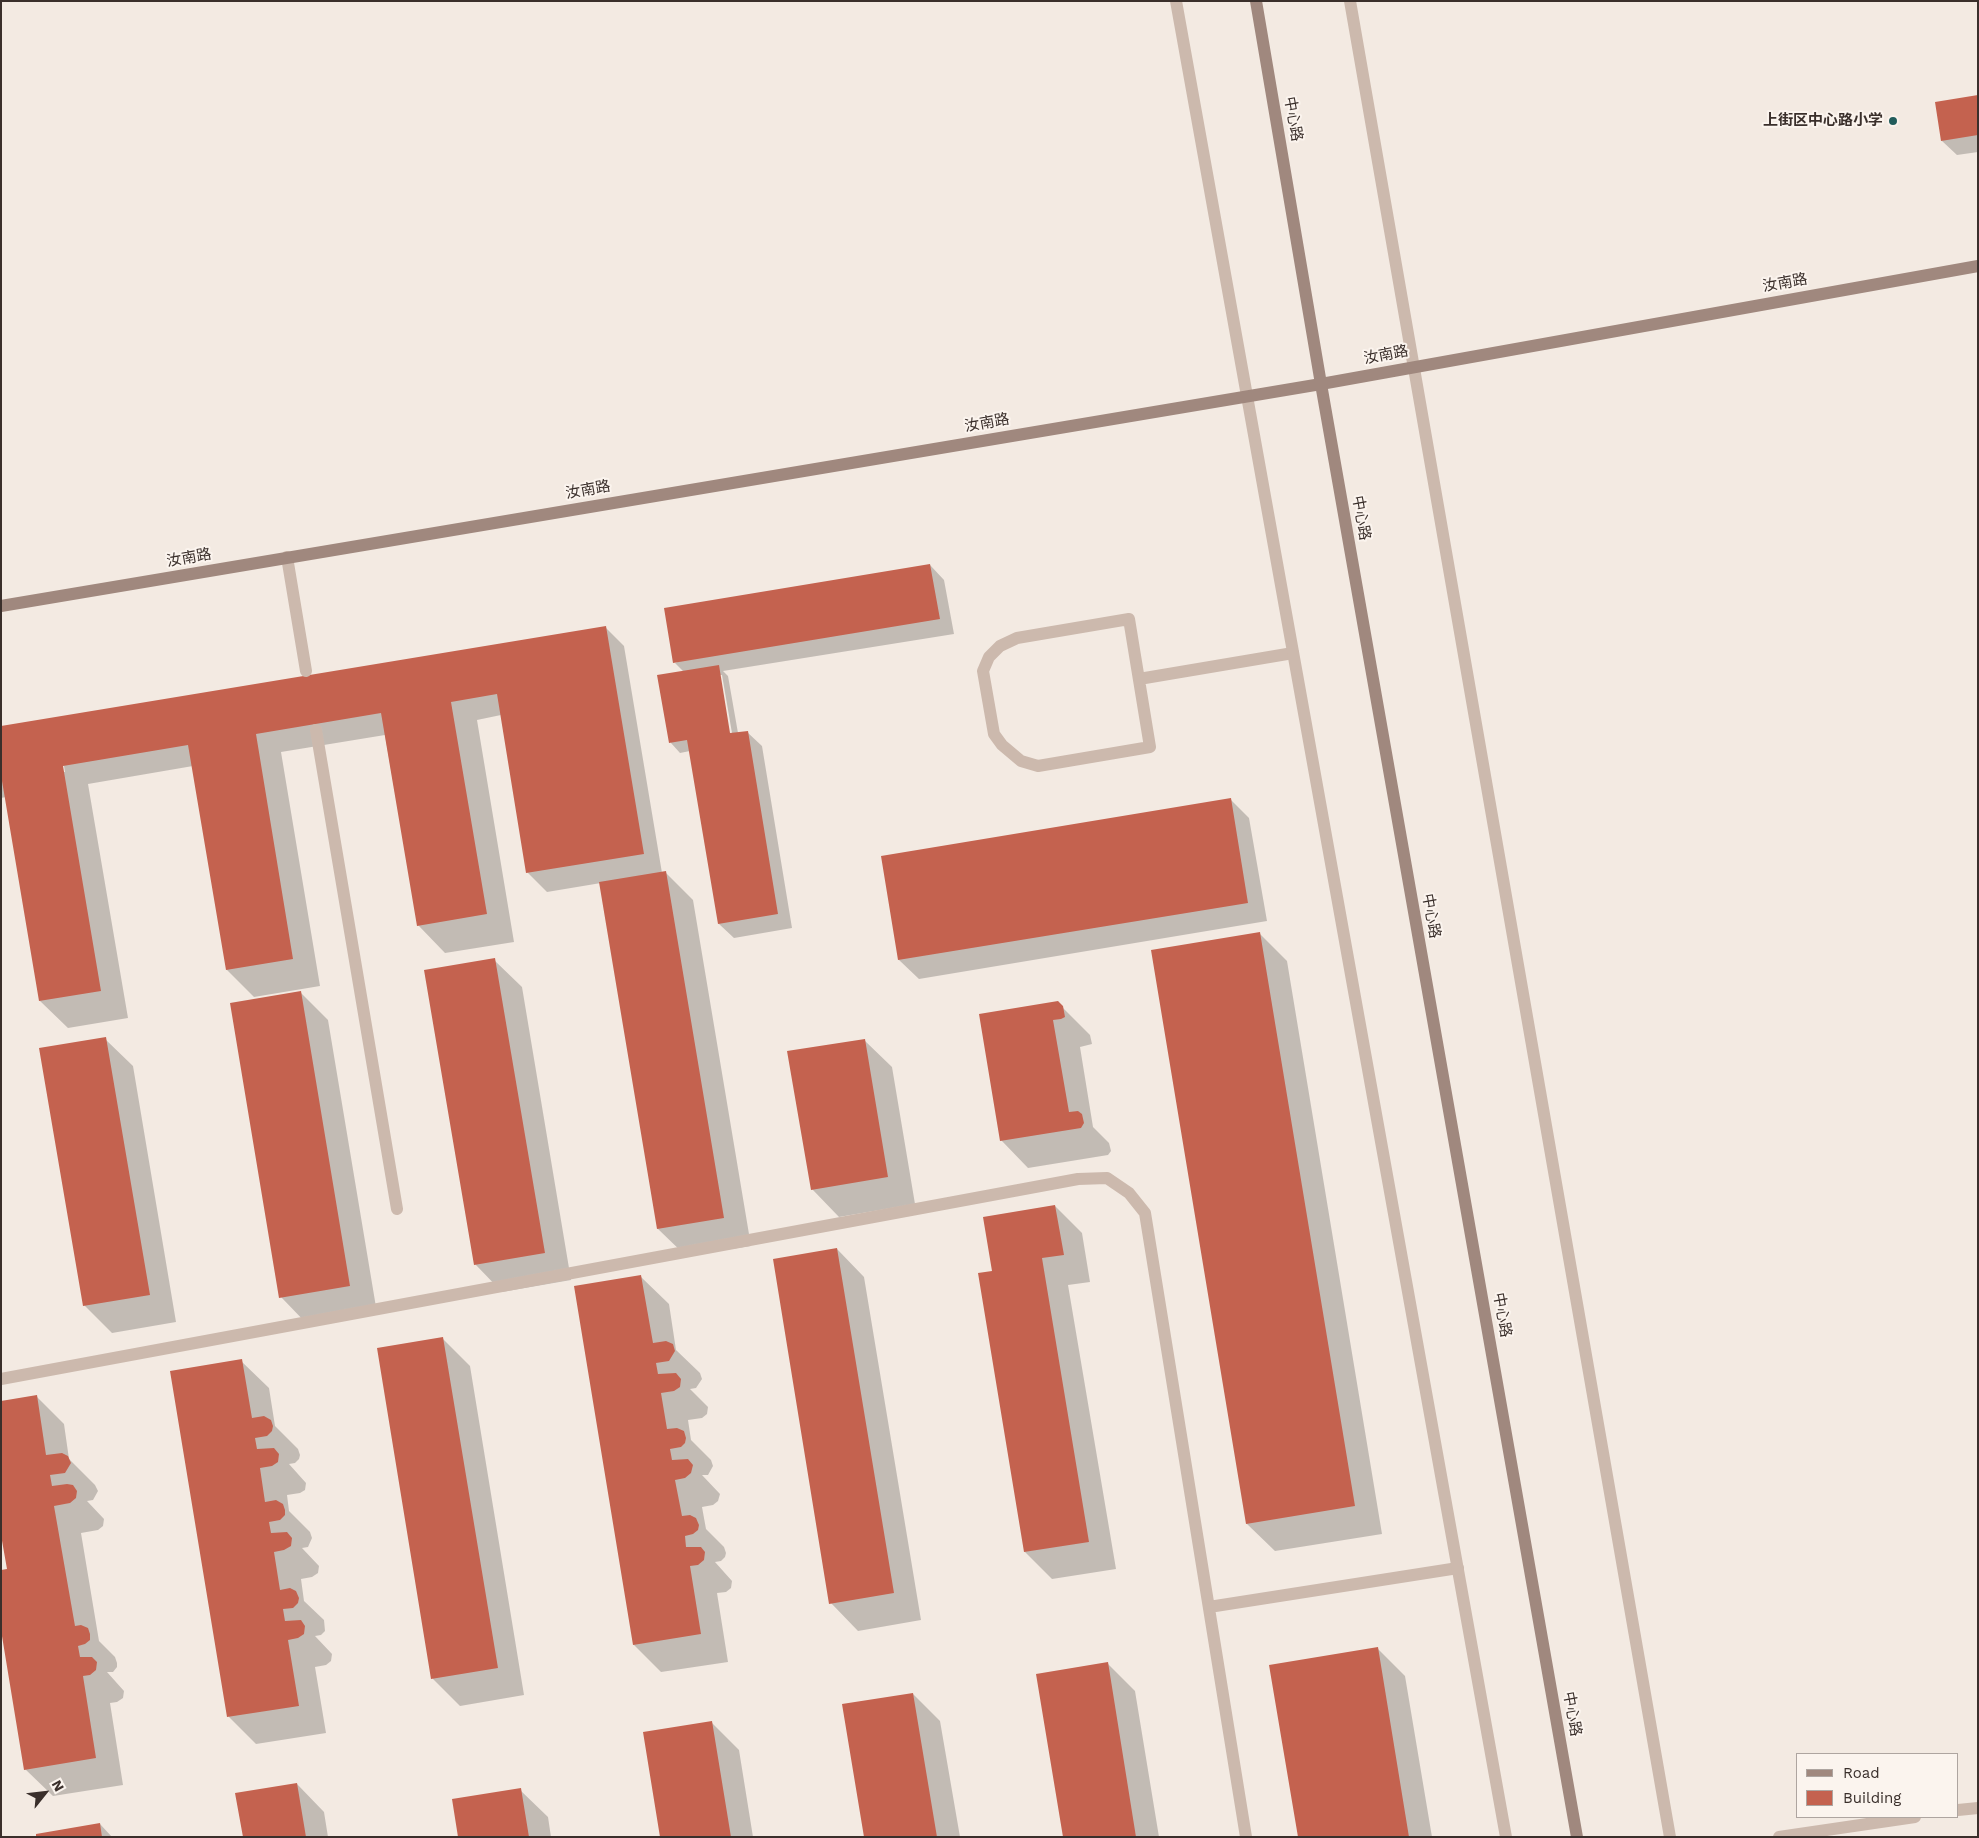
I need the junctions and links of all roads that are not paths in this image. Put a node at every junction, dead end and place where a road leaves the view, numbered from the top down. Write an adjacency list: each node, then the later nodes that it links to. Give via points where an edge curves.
1 (1176, 1): 7 (street)
2 (1256, 1): 6 (street, 中心路)
3 (1350, 1): 5 (street)
4 (1978, 266): 5 (street, 汝南路)
5 (1413, 366): 6 (street, 汝南路); 24 (street)
6 (1321, 384): 7 (street, 汝南路); 23 (street, 中心路)
7 (1247, 396): 8 (street, 汝南路); 10 (street)
8 (287, 557): 9 (street, 汝南路); 11 (street)
9 (1, 606)
10 (1293, 653): 12 (street); 16 (street)
11 (306, 671)
12 (1139, 679): 12 (street, via 1150,747 1038,766 1021,761 994,734 983,671 989,657 1000,646 1017,638 1129,619)
13 (316, 730): 14 (street)
14 (396, 1209)
15 (1, 1379): 17 (street, via 1069,1180 1107,1178 1129,1193 1145,1213)
16 (1458, 1568): 17 (street); 22 (street)
17 (1209, 1607): 21 (street)
18 (1978, 1808): 19 (street)
19 (1959, 1810)
20 (1908, 1818): 25 (street)
21 (1246, 1837)
22 (1506, 1837)
23 (1577, 1837)
24 (1670, 1837)
25 (1779, 1837)

